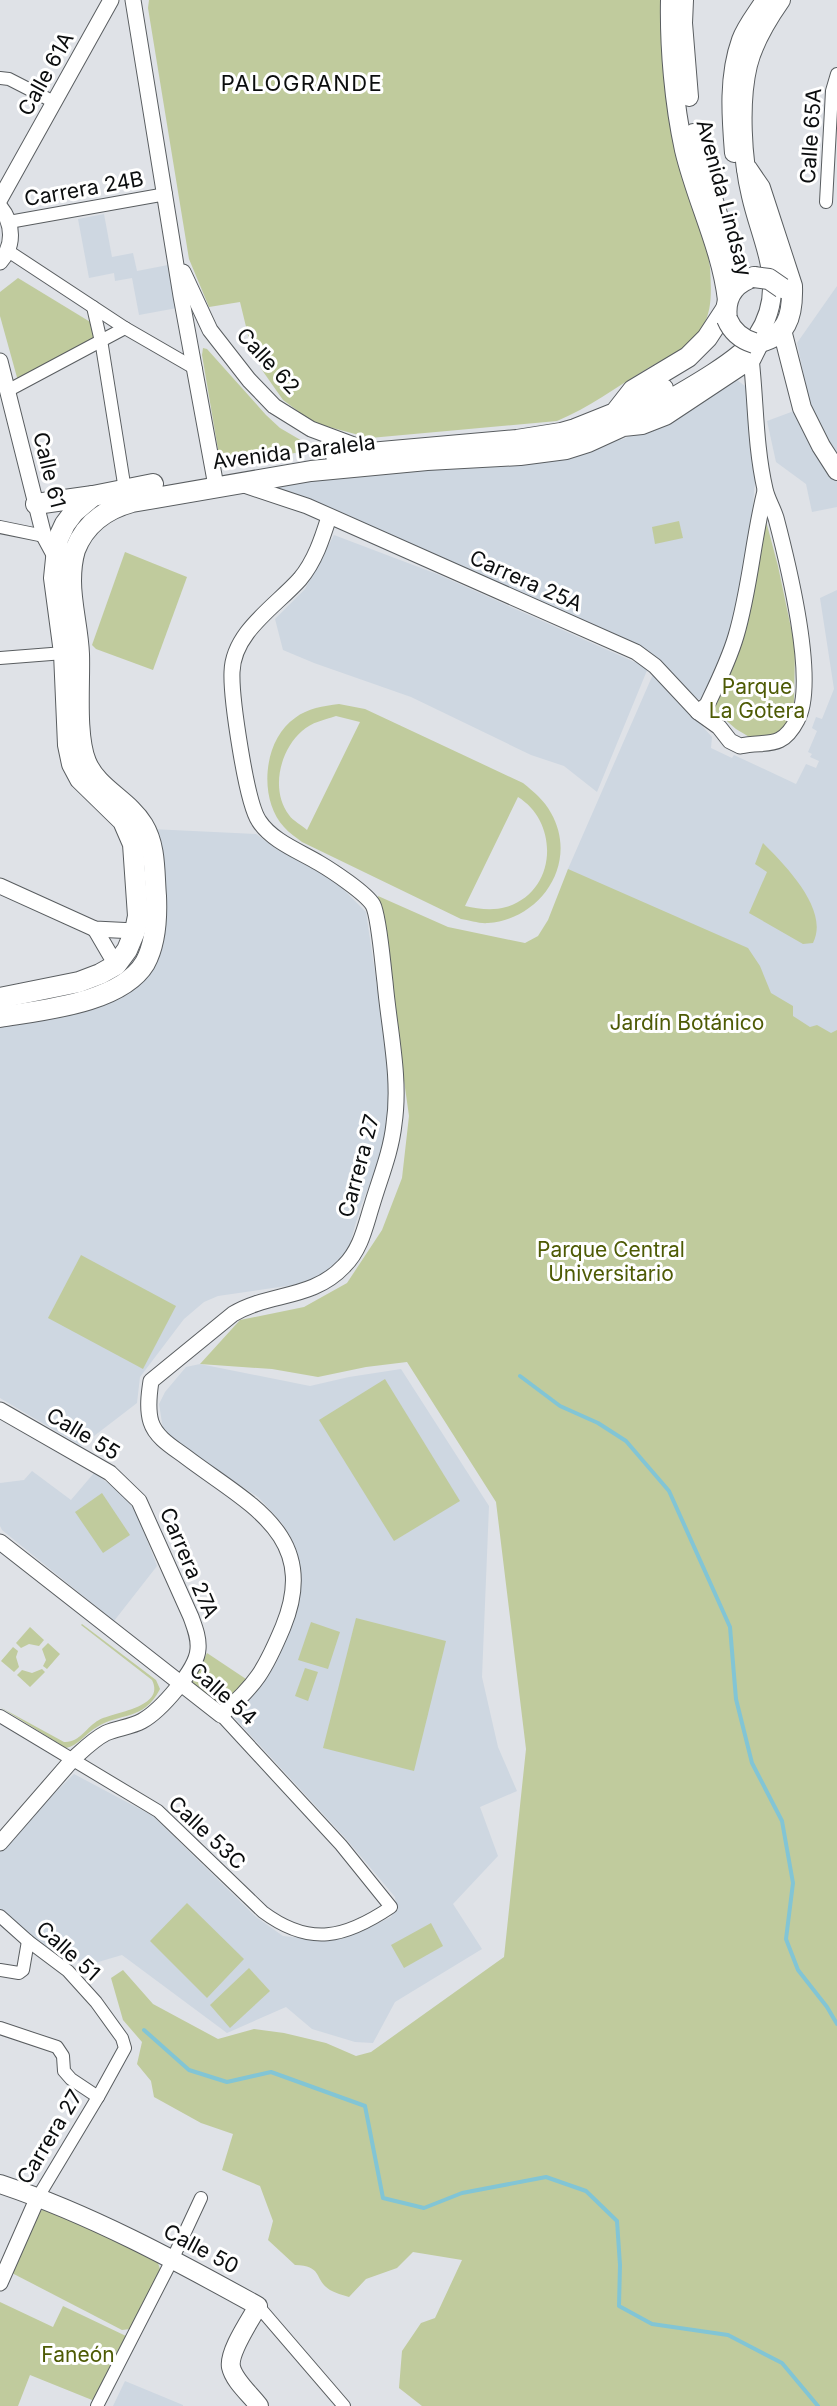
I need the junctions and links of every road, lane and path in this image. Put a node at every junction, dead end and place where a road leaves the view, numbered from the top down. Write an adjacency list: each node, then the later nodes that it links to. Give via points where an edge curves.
1 (111, 0): 9 (street, Calle 61A)
2 (134, 0): 11 (street, Calle 62)
3 (670, 0): 21 (main road, Avenida Lindsay, via 682,140 721,264)
4 (684, 0): 18 (main road, Avenida Lindsay, via 692,126 730,254 738,271)
5 (765, 0): 33 (main road, Avenida Paralela, via 741,40 732,79 732,140 739,197 761,273 755,316 746,332 719,354)
6 (781, 0): 10 (main road, Avenida Paralela, via 765,22 748,66 743,102)
7 (837, 74): 13 (street, Calle 65A, via 832,91)
8 (0, 78): 9 (street)
9 (54, 102): 12 (street, Calle 61A)
10 (747, 169): 19 (main road, via 760,188 787,269 792,286); 33 (main road, Avenida Paralela, via 750,194 772,271 772,295 756,338 733,357)
11 (166, 194): 15 (street, Carrera 24B); 16 (street, Calle 62)
12 (0, 200)
13 (826, 202)
14 (0, 207): 15 (street)
15 (9, 222): 17 (street, via 11,232)
16 (175, 253): 22 (street, Calle 62); 24 (street, Calle 62)
17 (4, 257): 20 (street)
18 (750, 278): 19 (main road, bridge, via 769,279 782,288); 21 (main road, via 733,289)
19 (790, 306): 26 (main road, via 788,319)
20 (93, 307): 23 (street); 25 (street)
21 (727, 309): 26 (main road, bridge, via 735,333 747,341); 33 (main road, via 698,348 633,390)
22 (187, 327): 24 (street, via 196,316); 28 (street, Calle 62)
23 (125, 328): 25 (street); 28 (street)
24 (210, 330): 34 (street, Calle 62, via 274,406 311,429)
25 (101, 340): 31 (street); 38 (street)
26 (763, 342): 29 (main road); 30 (street); 35 (main road, via 793,376 811,428)
27 (0, 361): 31 (street, Calle 61)
28 (196, 369): 36 (street, Calle 62)
29 (730, 372): 30 (street); 33 (main road, via 665,415 642,424)
30 (753, 389): 39 (street)
31 (8, 391): 32 (street, Calle 61)
32 (6, 407): 41 (street, Calle 61)
33 (619, 419): 34 (main road, Avenida Paralela, via 545,436); 37 (main road, Avenida Paralela, via 588,442 549,452 311,471)
34 (373, 452): 36 (main road, Avenida Paralela, via 309,459)
35 (837, 471)
36 (214, 479): 37 (main road, Avenida Paralela); 38 (main road, Avenida Paralela); 46 (main road, Avenida Paralela, via 108,511 80,539)
37 (235, 483): 42 (street, Carrera 25A)
38 (125, 490): 40 (main road, Avenida Paralela)
39 (765, 491): 49 (street, via 736,636 708,705); 49 (street, Carrera 25A, via 776,516 801,640 801,710 788,732 775,742 740,746)
40 (93, 496): 41 (main road, Avenida Paralela); 45 (main road, via 65,524)
41 (36, 504): 44 (street, Calle 61)
42 (329, 517): 49 (street, Carrera 25A, via 636,652 655,666); 60 (street, Carrera 27, via 315,557 301,578 248,631 238,647 232,687 248,790 258,820 276,838 342,876 373,904 396,1079 395,1123 357,1251 343,1268 309,1291 248,1305 215,1326 151,1381 151,1422 158,1432 168,1444 261,1512 274,1525 291,1557 291,1604 269,1662 253,1686)
43 (0, 527): 44 (street)
44 (44, 536): 45 (street, Calle 61)
45 (55, 557): 46 (street, Calle 61); 47 (main road)
46 (71, 584): 55 (main road, Avenida Paralela, via 79,653 81,744 94,776 134,813 147,835 154,862 155,929 144,965 104,995)
47 (64, 653): 48 (street); 52 (main road, via 72,764 88,789 123,821 134,844 138,916)
48 (0, 658)
49 (698, 712)
50 (0, 886): 51 (street)
51 (95, 929): 52 (street); 53 (street)
52 (135, 932): 53 (main road)
53 (116, 965): 54 (main road, via 79,982)
54 (0, 998)
55 (0, 1017)
56 (0, 1410): 57 (street, Calle 55, via 110,1473)
57 (139, 1501): 59 (street, Carrera 27A, via 197,1635 194,1664)
58 (0, 1542): 59 (street, Calle 54)
59 (181, 1683): 60 (street, Calle 54); 64 (street, Carrera 27A, via 144,1720 98,1737)
60 (221, 1715): 66 (street, Calle 54, via 341,1845)
61 (0, 1716): 62 (street, Calle 53C)
62 (12, 1723): 63 (street); 64 (street, Calle 53C)
63 (0, 1729)
64 (73, 1759): 65 (street, Carrera 27A); 66 (street, Calle 53C, via 158,1811 281,1926 310,1934 335,1934 368,1923)
65 (0, 1843)
66 (391, 1907)
67 (0, 1916): 68 (street, Calle 51)
68 (28, 1941): 69 (street, via 23,1970); 71 (street, Calle 51, via 68,1971 96,2002)
69 (0, 1970)
70 (0, 2028): 72 (street, via 57,2047 63,2056 64,2071)
71 (125, 2048): 72 (street, Carrera 27)
72 (98, 2097): 74 (street, Carrera 27)
73 (0, 2184): 74 (main road, Calle 50)
74 (38, 2197): 76 (main road, Calle 50); 77 (street, Carrera 27)
75 (201, 2198): 76 (street)
76 (173, 2258): 78 (main road, Calle 50); 79 (street)
77 (0, 2283)
78 (258, 2306): 80 (main road, via 233,2352 231,2367); 81 (street, Calle 50)
79 (96, 2406)
80 (259, 2406)
81 (344, 2406)

